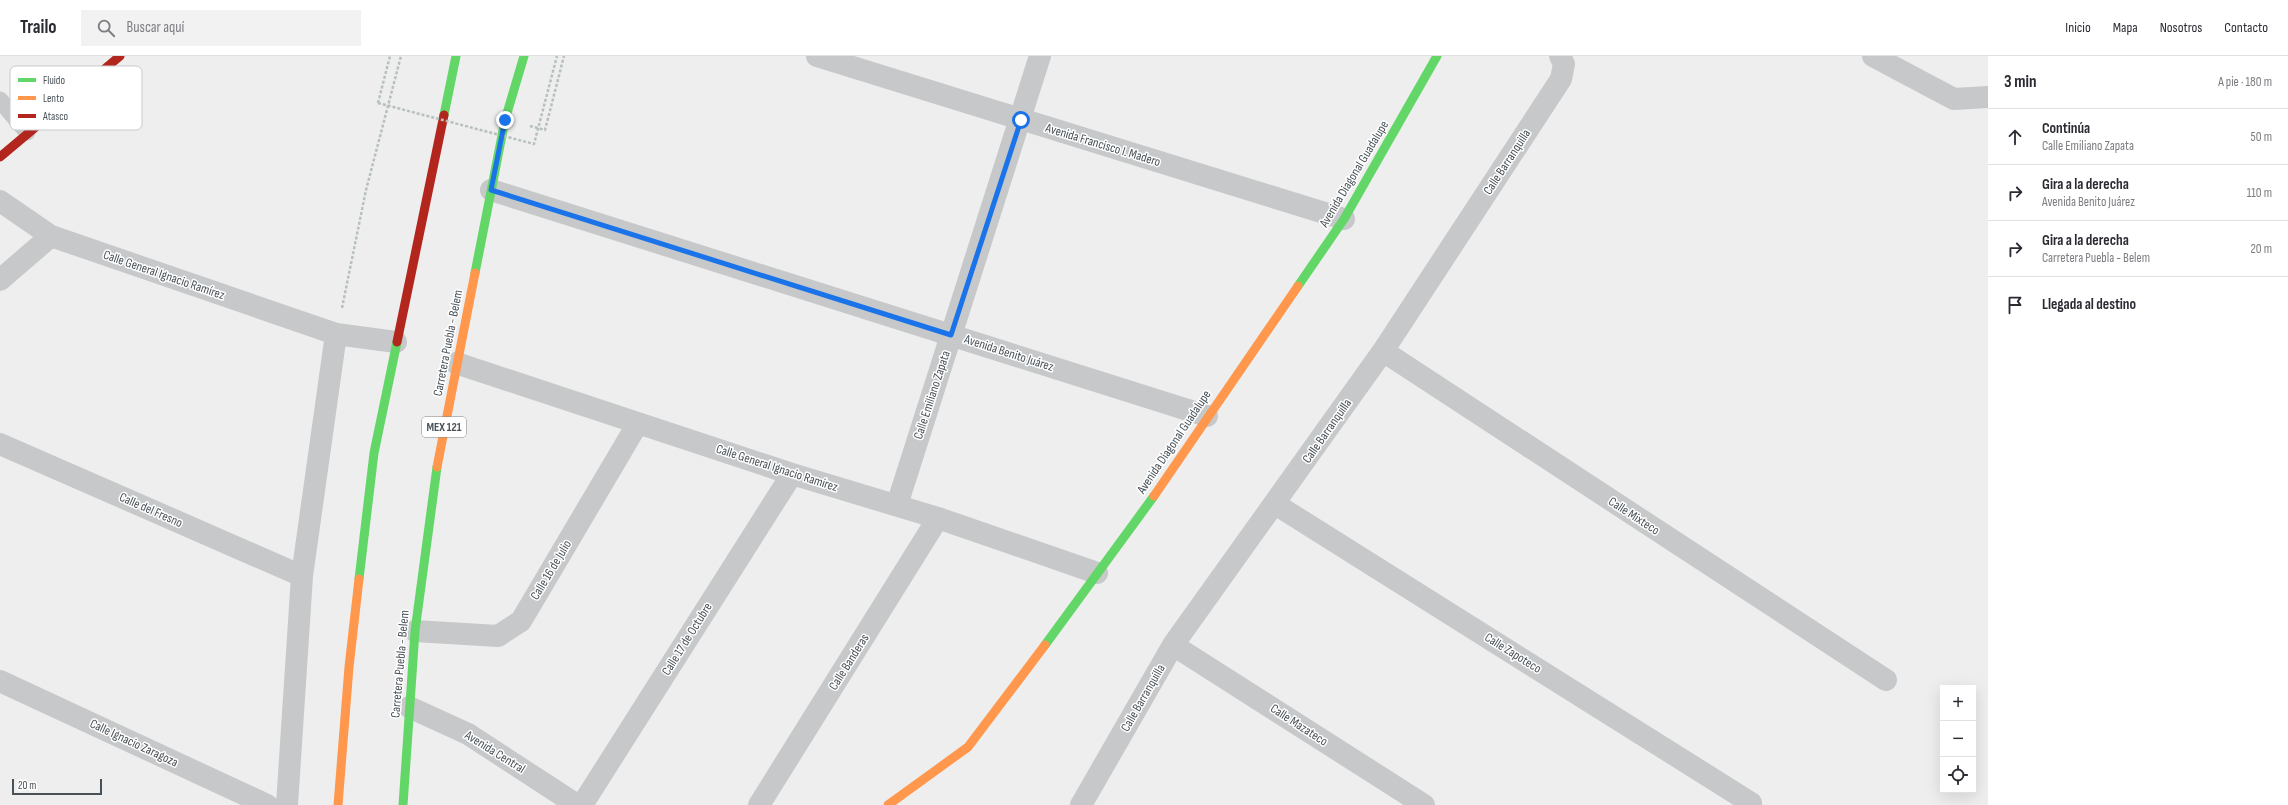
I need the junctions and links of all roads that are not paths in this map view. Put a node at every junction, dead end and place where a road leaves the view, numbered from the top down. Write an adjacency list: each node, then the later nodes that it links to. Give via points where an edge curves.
1 (120, 56): 9 (main road)
2 (456, 56): 24 (main road)
3 (524, 56): 17 (main road, Carretera Puebla - Belem / MEX 121, via 505,120)
4 (817, 56): 13 (street, Avenida Francisco I. Madero)
5 (1040, 56): 13 (street, Calle Emiliano Zapata)
6 (1437, 56): 19 (main road, Avenida Diagonal Guadalupe)
7 (1560, 56): 25 (street, Calle Barranquilla, via 1564,64 1561,79)
8 (1872, 56): 10 (street, via 1954,99)
9 (108, 66)
10 (1988, 97)
11 (0, 100): 12 (lane)
12 (10, 111)
13 (1021, 120): 19 (street, Avenida Francisco I. Madero); 23 (street, Calle Emiliano Zapata)
14 (30, 130): 15 (main road)
15 (28, 132): 16 (main road)
16 (0, 157)
17 (491, 190): 23 (street, Avenida Benito Juárez); 26 (main road, Carretera Puebla - Belem / MEX 121)
18 (0, 201): 20 (street, Calle General Ignacio Ramírez)
19 (1344, 219): 27 (main road, Avenida Diagonal Guadalupe)
20 (51, 236): 21 (street); 22 (street, Calle General Ignacio Ramírez)
21 (0, 280)
22 (336, 334): 24 (street, Calle General Ignacio Ramírez); 35 (street)
23 (951, 335): 27 (street, Avenida Benito Juárez); 32 (street, Calle Emiliano Zapata)
24 (396, 342): 44 (main road, via 373,461 350,667)
25 (1383, 351): 31 (street, Calle Barranquilla); 38 (street, Calle Mixteco)
26 (456, 364): 28 (street, Calle General Ignacio Ramírez); 36 (main road, Carretera Puebla - Belem / MEX 121, via 433,485)
27 (1207, 416): 34 (main road, Avenida Diagonal Guadalupe, via 1125,538)
28 (638, 423): 30 (street, Calle General Ignacio Ramírez); 36 (street, Calle 16 de Julio, via 521,620 498,636)
29 (0, 444): 35 (street, Calle del Fresno)
30 (792, 474): 32 (street, Calle General Ignacio Ramírez); 47 (street, Calle 17 de Octubre)
31 (1275, 504): 37 (street, Calle Barranquilla); 41 (street, Calle Zapoteco)
32 (897, 505): 33 (street, Calle General Ignacio Ramírez)
33 (938, 518): 34 (street, Calle General Ignacio Ramírez); 48 (street, Calle Banderas)
34 (1097, 573): 49 (main road, Avenida Diagonal Guadalupe, via 968,747)
35 (302, 576): 43 (street)
36 (415, 631): 40 (main road, Carretera Puebla - Belem / MEX 121)
37 (1173, 644): 50 (street, Calle Barranquilla); 51 (street, Calle Mazateco)
38 (1886, 680)
39 (0, 681): 42 (street, Calle Ignacio Zaragoza)
40 (409, 707): 45 (main road, Carretera Puebla - Belem / MEX 121); 46 (street, Avenida Central, via 468,734)
41 (1751, 802)
42 (267, 805)
43 (287, 805)
44 (338, 805)
45 (403, 805)
46 (576, 805)
47 (582, 805)
48 (759, 805)
49 (888, 805)
50 (1081, 805)
51 (1424, 805)

